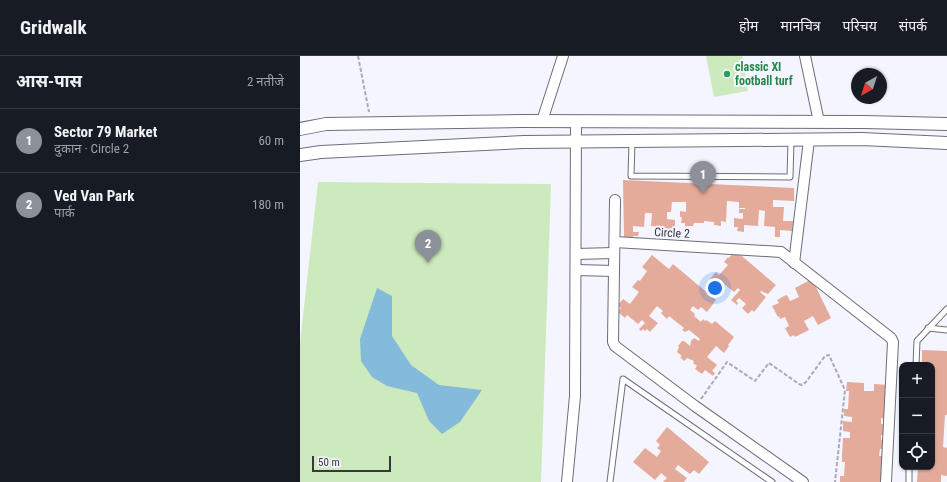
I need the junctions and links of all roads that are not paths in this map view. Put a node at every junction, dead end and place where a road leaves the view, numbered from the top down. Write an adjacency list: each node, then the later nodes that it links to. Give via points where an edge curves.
1 (562, 56): 3 (street)
2 (805, 56): 5 (street)
3 (542, 121): 4 (street); 7 (street, via 326,124)
4 (576, 121): 5 (street); 11 (street)
5 (819, 122): 6 (street)
6 (947, 124)
7 (300, 129)
8 (791, 140): 9 (street); 10 (street); 10 (lane, via 790,177 631,176)
9 (809, 140): 12 (street); 17 (street)
10 (632, 141): 11 (street)
11 (576, 142): 13 (street, via 336,151); 16 (street)
12 (947, 142)
13 (300, 155)
14 (615, 200): 15 (street)
15 (614, 248): 16 (street, Circle 2); 17 (street, Circle 2, via 778,252); 19 (street)
16 (576, 254): 18 (street)
17 (794, 263): 29 (street, Circle 2, via 893,340)
18 (576, 270): 19 (street); 25 (street, via 576,396)
19 (614, 271): 28 (street, via 615,346)
20 (947, 309): 21 (lane)
21 (928, 328): 22 (lane); 23 (lane, via 917,341)
22 (947, 330)
23 (916, 362)
24 (910, 470): 30 (lane)
25 (568, 482)
26 (610, 482): 27 (lane, via 623,379)
27 (772, 482)
28 (803, 482)
29 (886, 482)
30 (909, 482)

